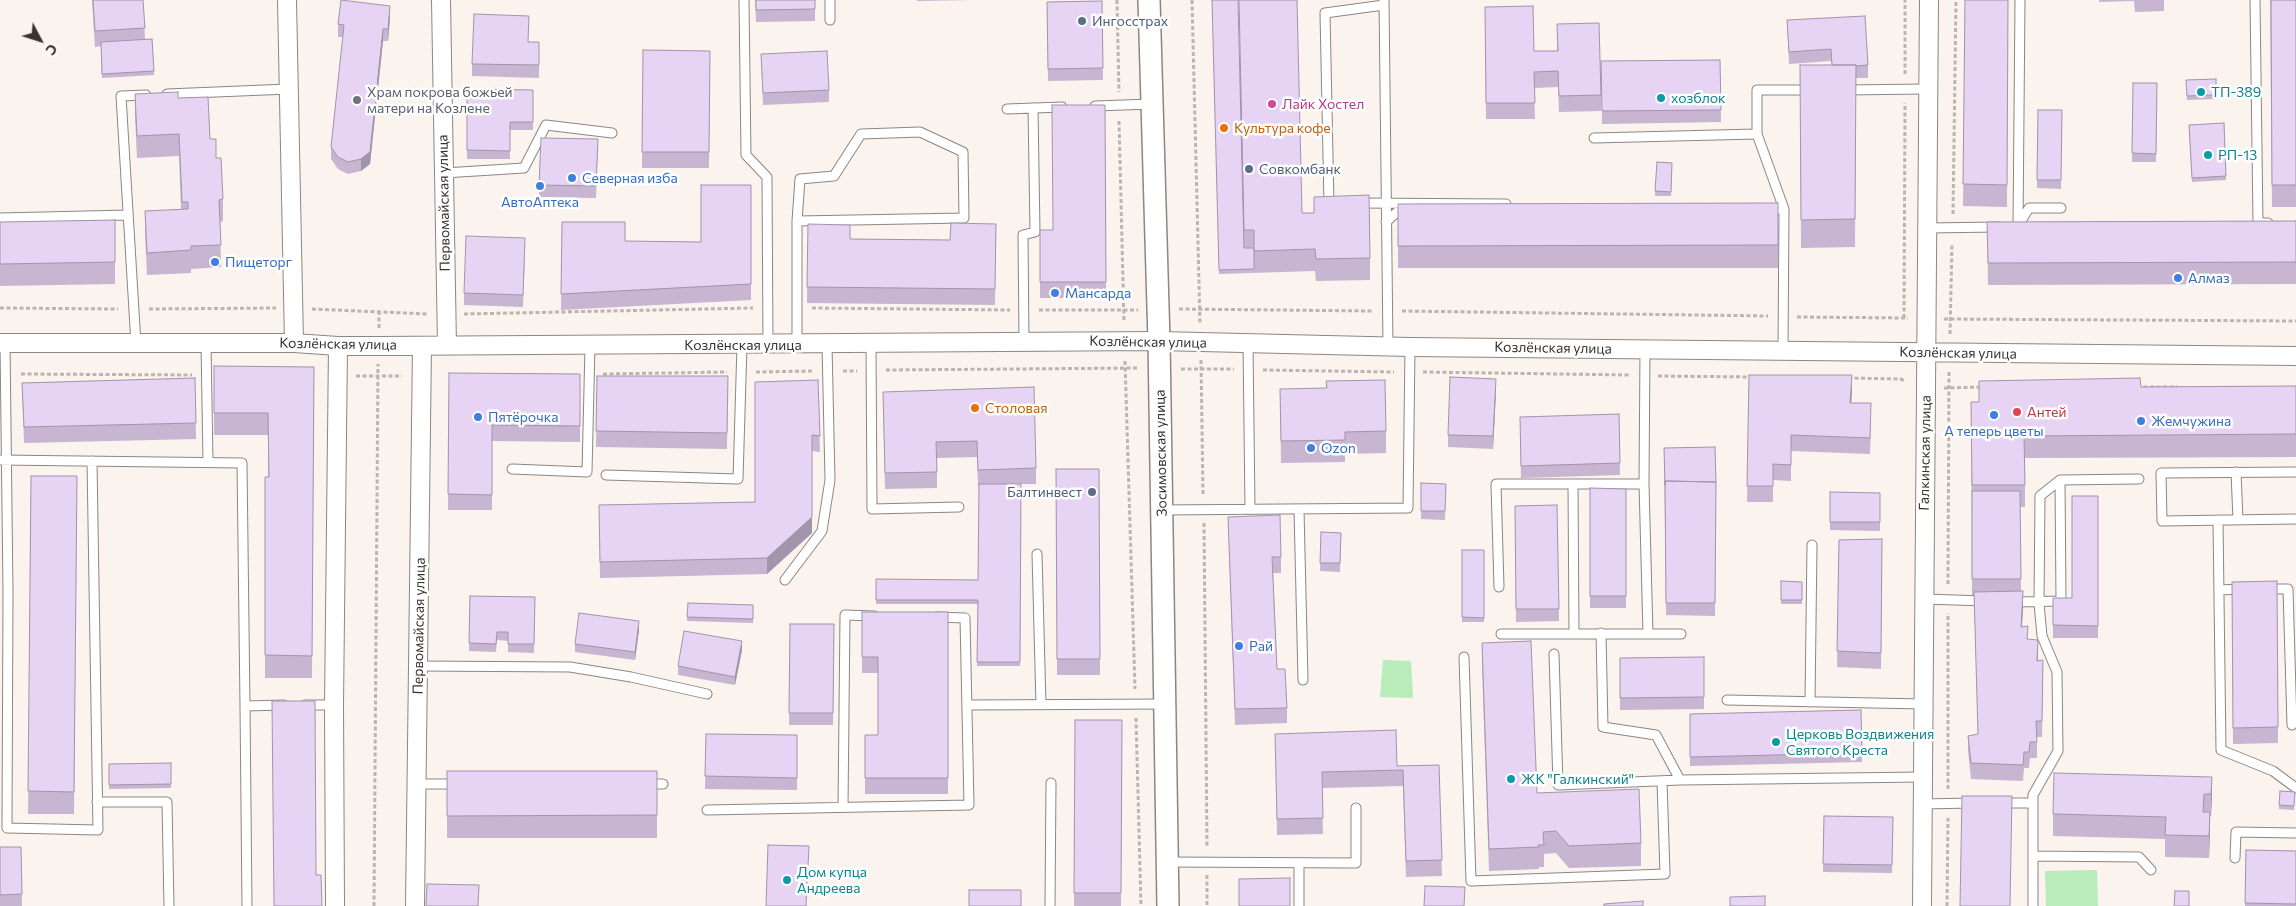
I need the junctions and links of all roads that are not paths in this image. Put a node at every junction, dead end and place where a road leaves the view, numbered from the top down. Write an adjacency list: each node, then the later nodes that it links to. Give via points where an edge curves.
1 (287, 0): 11 (street)
2 (441, 0): 21 (street, Первомайская улица)
3 (744, 0): 46 (lane, via 746,155 767,177)
4 (830, 0): 10 (lane)
5 (1149, 0): 15 (street, Зосимовская улица)
6 (1929, 0): 12 (street, Галкинская улица)
7 (2020, 0): 35 (lane)
8 (2255, 0): 33 (lane)
9 (1384, 2): 22 (lane); 22 (lane, via 1325,13 1329,204)
10 (830, 20)
11 (289, 89): 28 (lane, via 121,96); 41 (street)
12 (1928, 89): 14 (lane); 36 (street, Галкинская улица)
13 (1826, 90): 19 (lane, via 1756,90)
14 (1836, 90)
15 (1152, 104): 16 (lane); 38 (street, Зосимовская улица)
16 (1033, 108): 17 (lane); 37 (lane, via 1035,232 1024,235)
17 (1007, 109)
18 (612, 133): 21 (lane, via 546,125 524,168)
19 (1757, 134): 20 (lane); 27 (lane)
20 (1594, 138)
21 (444, 173): 51 (street, Первомайская улица)
22 (1386, 202): 23 (lane); 31 (lane)
23 (1408, 202): 24 (lane); 31 (lane)
24 (1517, 204)
25 (1754, 208): 27 (lane)
26 (2060, 208): 35 (lane, via 2029,208)
27 (1784, 209): 56 (lane)
28 (128, 216): 29 (lane); 43 (lane)
29 (0, 218)
30 (797, 221): 30 (lane, via 964,218 963,152 920,132 861,134 834,176 800,179); 47 (lane)
31 (1386, 222): 53 (lane)
32 (2248, 223): 33 (lane)
33 (2258, 223): 34 (lane)
34 (2276, 223)
35 (2022, 227): 36 (lane)
36 (1927, 228): 57 (street, Галкинская улица)
37 (1024, 341): 38 (street, Козлёнская улица); 44 (street, Козлёнская улица)
38 (1159, 342): 42 (street, Козлёнская улица); 73 (street, Зосимовская улица)
39 (3, 343): 43 (street, Козлёнская улица); 59 (lane)
40 (206, 343): 41 (street, Козлёнская улица); 43 (street, Козлёнская улица); 61 (lane)
41 (294, 343): 49 (street, Козлёнская улица)
42 (1248, 343): 53 (street, Козлёнская улица); 71 (lane)
43 (136, 344)
44 (871, 344): 48 (street, Козлёнская улица); 70 (lane, via 872,509)
45 (742, 345): 46 (street, Козлёнская улица); 52 (street, Козлёнская улица); 65 (lane, via 738,479)
46 (768, 345): 47 (street, Козлёнская улица)
47 (797, 345): 48 (street, Козлёнская улица)
48 (827, 345): 79 (lane, via 830,480 822,531)
49 (338, 346): 50 (street, Козлёнская улица); 104 (street)
50 (422, 346): 51 (street, Козлёнская улица); 96 (street, Первомайская улица)
51 (447, 346): 52 (street, Козлёнская улица)
52 (590, 346): 62 (lane, via 586,472)
53 (1388, 346): 54 (street, Козлёнская улица)
54 (1410, 347): 55 (street, Козлёнская улица); 72 (lane, via 1408,508)
55 (1645, 349): 56 (street, Козлёнская улица); 69 (lane)
56 (1783, 351): 57 (street, Козлёнская улица)
57 (1926, 352): 58 (street, Козлёнская улица); 85 (street, Галкинская улица)
58 (2296, 356)
59 (3, 460): 60 (lane); 84 (lane)
60 (92, 461): 61 (lane); 118 (lane)
61 (208, 462): 107 (lane, via 242,463)
62 (512, 469)
63 (2236, 472): 64 (lane); 75 (lane, via 2161,473 2162,521); 76 (lane)
64 (2296, 472)
65 (606, 476)
66 (2139, 478): 67 (lane)
67 (2060, 480): 86 (lane, via 2040,496); 86 (lane, via 2061,601)
68 (1573, 484): 69 (lane); 80 (lane, via 1496,484); 91 (lane)
69 (1644, 484): 92 (lane)
70 (959, 507)
71 (1250, 509): 72 (lane); 73 (lane)
72 (1299, 509): 97 (lane)
73 (1162, 510): 102 (street, Зосимовская улица)
74 (2296, 519): 76 (lane)
75 (2218, 520): 76 (lane); 83 (lane)
76 (2238, 520)
77 (1812, 545): 101 (lane)
78 (1037, 554): 106 (lane)
79 (785, 580)
80 (1499, 587)
81 (2248, 589): 83 (lane)
82 (2258, 589): 108 (lane, via 2288,589)
83 (2219, 590): 117 (lane, via 2221,750 2273,771)
84 (4, 592): 99 (lane)
85 (1924, 599): 86 (lane); 103 (street, Галкинская улица)
86 (2039, 603): 119 (lane, via 2042,636 2057,672 2058,751 2033,795)
87 (885, 616): 121 (lane, via 845,615)
88 (925, 617): 105 (lane, via 965,618)
89 (1601, 633): 91 (lane); 92 (lane); 110 (lane, via 1602,727 1656,734)
90 (1501, 634): 91 (lane)
91 (1574, 634)
92 (1648, 634): 93 (lane)
93 (1681, 634)
94 (1554, 654): 111 (lane, via 1558,785)
95 (1464, 657): 111 (lane, via 1472,881 1665,874)
96 (418, 666): 98 (lane, via 570,667); 113 (street, Первомайская улица)
97 (1303, 680)
98 (707, 694)
99 (4, 699): 124 (lane)
100 (1727, 700): 101 (lane)
101 (1810, 702): 103 (lane)
102 (1165, 704): 106 (lane); 128 (street, Зосимовская улица)
103 (1923, 704): 109 (street, Галкинская улица)
104 (334, 705): 107 (lane); 133 (street)
105 (967, 705): 106 (lane); 121 (lane, via 969,805)
106 (1042, 705)
107 (245, 706): 132 (lane)
108 (2292, 725)
109 (1923, 777): 110 (lane); 120 (street, Галкинская улица)
110 (1680, 780): 111 (lane)
111 (1662, 781)
112 (1050, 783): 135 (lane)
113 (417, 784): 114 (lane); 134 (street, Первомайская улица)
114 (466, 784)
115 (633, 784): 116 (lane)
116 (663, 784)
117 (2296, 788)
118 (98, 802): 124 (lane, via 98,830); 131 (lane, via 166,802)
119 (2033, 803): 120 (lane); 126 (lane)
120 (1922, 804): 138 (street, Галкинская улица)
121 (843, 807): 123 (lane)
122 (1356, 808): 129 (lane, via 1356,863)
123 (706, 810)
124 (4, 828)
125 (2296, 832): 127 (lane, via 2236,832)
126 (2033, 856): 130 (lane, via 2139,857); 139 (lane)
127 (2235, 858)
128 (1168, 862): 129 (lane); 136 (street, Зосимовская улица)
129 (1299, 863): 137 (lane)
130 (2151, 870)
131 (169, 906)
132 (247, 906)
133 (335, 906)
134 (415, 906)
135 (1050, 906)
136 (1168, 906)
137 (1299, 906)
138 (1922, 906)
139 (2032, 906)

